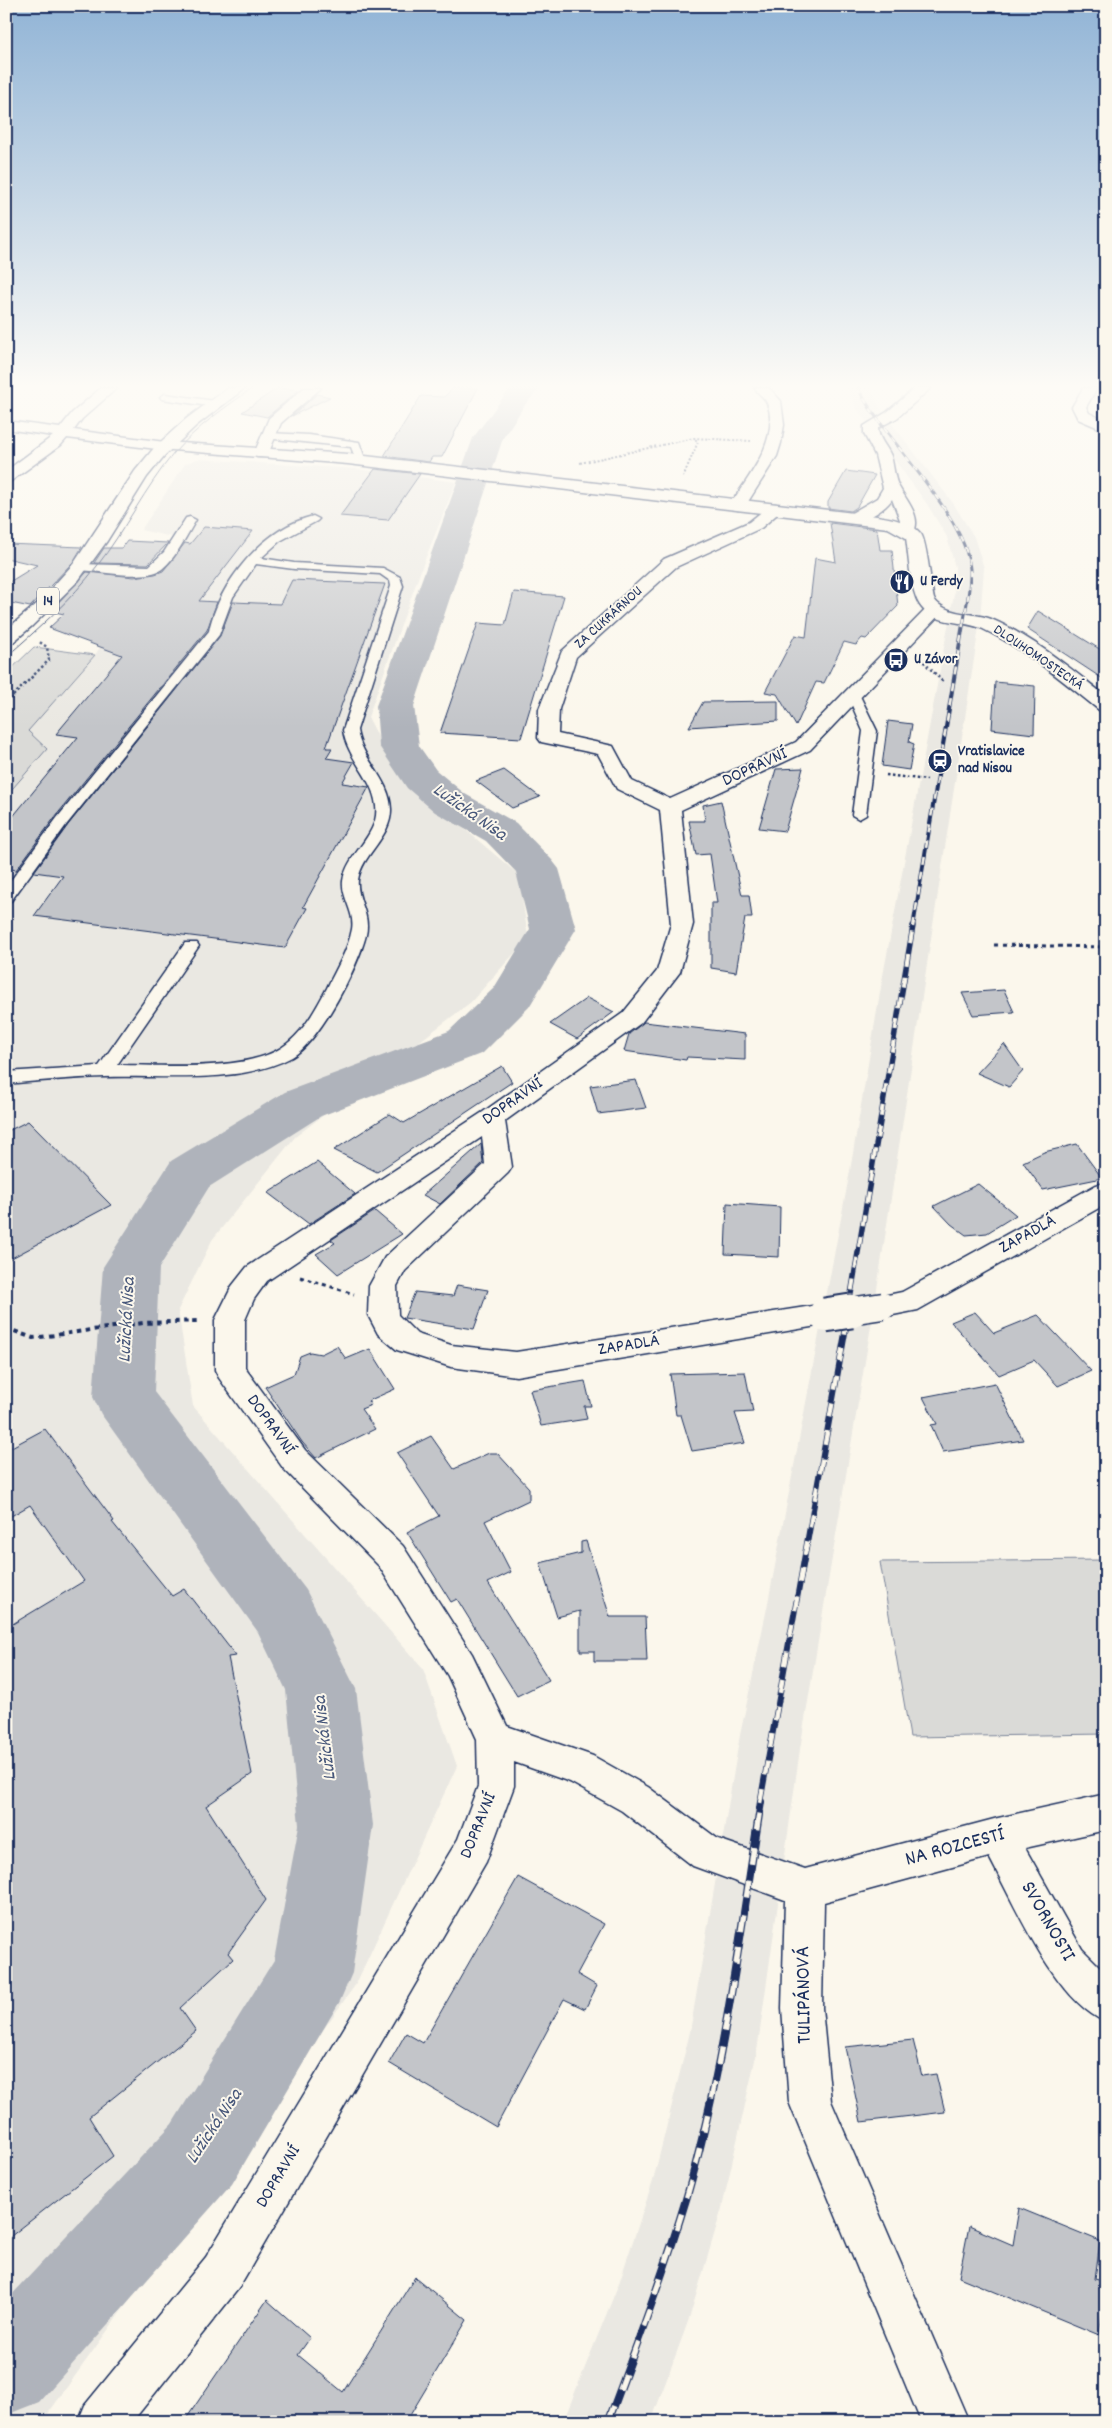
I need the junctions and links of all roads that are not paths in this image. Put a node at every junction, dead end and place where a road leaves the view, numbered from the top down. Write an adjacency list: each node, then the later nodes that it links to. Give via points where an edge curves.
1 (124, 501): 13 (street, 14)
2 (706, 501): 6 (street)
3 (740, 501): 6 (street)
4 (882, 501): 8 (street)
5 (901, 501): 11 (street, via 908,520)
6 (738, 505): 7 (street)
7 (775, 509): 8 (street); 18 (street, ZA CUKRÁRNOU, via 755,525 670,563 568,655 549,709 548,738 606,750 624,785)
8 (854, 518): 11 (street)
9 (313, 519): 12 (lane, via 267,545)
10 (190, 520): 13 (lane, via 166,558 154,569)
11 (907, 530): 14 (street, via 917,544 925,600)
12 (254, 560): 20 (lane, via 242,573 217,614 215,632 62,821); 22 (lane, via 294,566 383,571 396,579 397,586 350,730 354,752 378,788 384,810 382,821 352,878 350,889 360,924 356,943 329,999 304,1037 267,1062 192,1070)
13 (80, 567): 15 (street, 14)
14 (935, 610): 16 (street, DOPRAVNÍ); 17 (street, DLOUHOMOSTECKÁ, via 996,628)
15 (10, 636)
16 (854, 696): 18 (street, DOPRAVNÍ, via 802,746); 19 (lane, via 870,731)
17 (1102, 699)
18 (670, 807): 24 (street, DOPRAVNÍ, via 682,924 668,972 632,1018)
19 (859, 815)
20 (6, 898)
21 (191, 946): 22 (lane)
22 (104, 1071): 23 (lane)
23 (6, 1078)
24 (492, 1118): 25 (street, ZAPADLÁ, bridge, via 499,1167 395,1264 383,1286 383,1315 388,1326 406,1342 451,1356 516,1364 908,1302); 26 (street, DOPRAVNÍ, via 257,1274 242,1294 230,1320 230,1370 294,1458 391,1556 460,1665)
25 (1106, 1192)
26 (495, 1739): 29 (street, via 580,1768 635,1799 706,1853); 31 (street, DOPRAVNÍ, via 496,1786 473,1850 222,2273)
27 (1106, 1812): 28 (street, NA ROZCESTÍ)
28 (998, 1836): 29 (street, NA ROZCESTÍ); 30 (street, SVORNOSTI, via 1068,1963)
29 (805, 1888): 32 (street, TULIPÁNOVÁ, via 802,2008 810,2102)
30 (1106, 2002)
31 (102, 2422)
32 (945, 2422)

